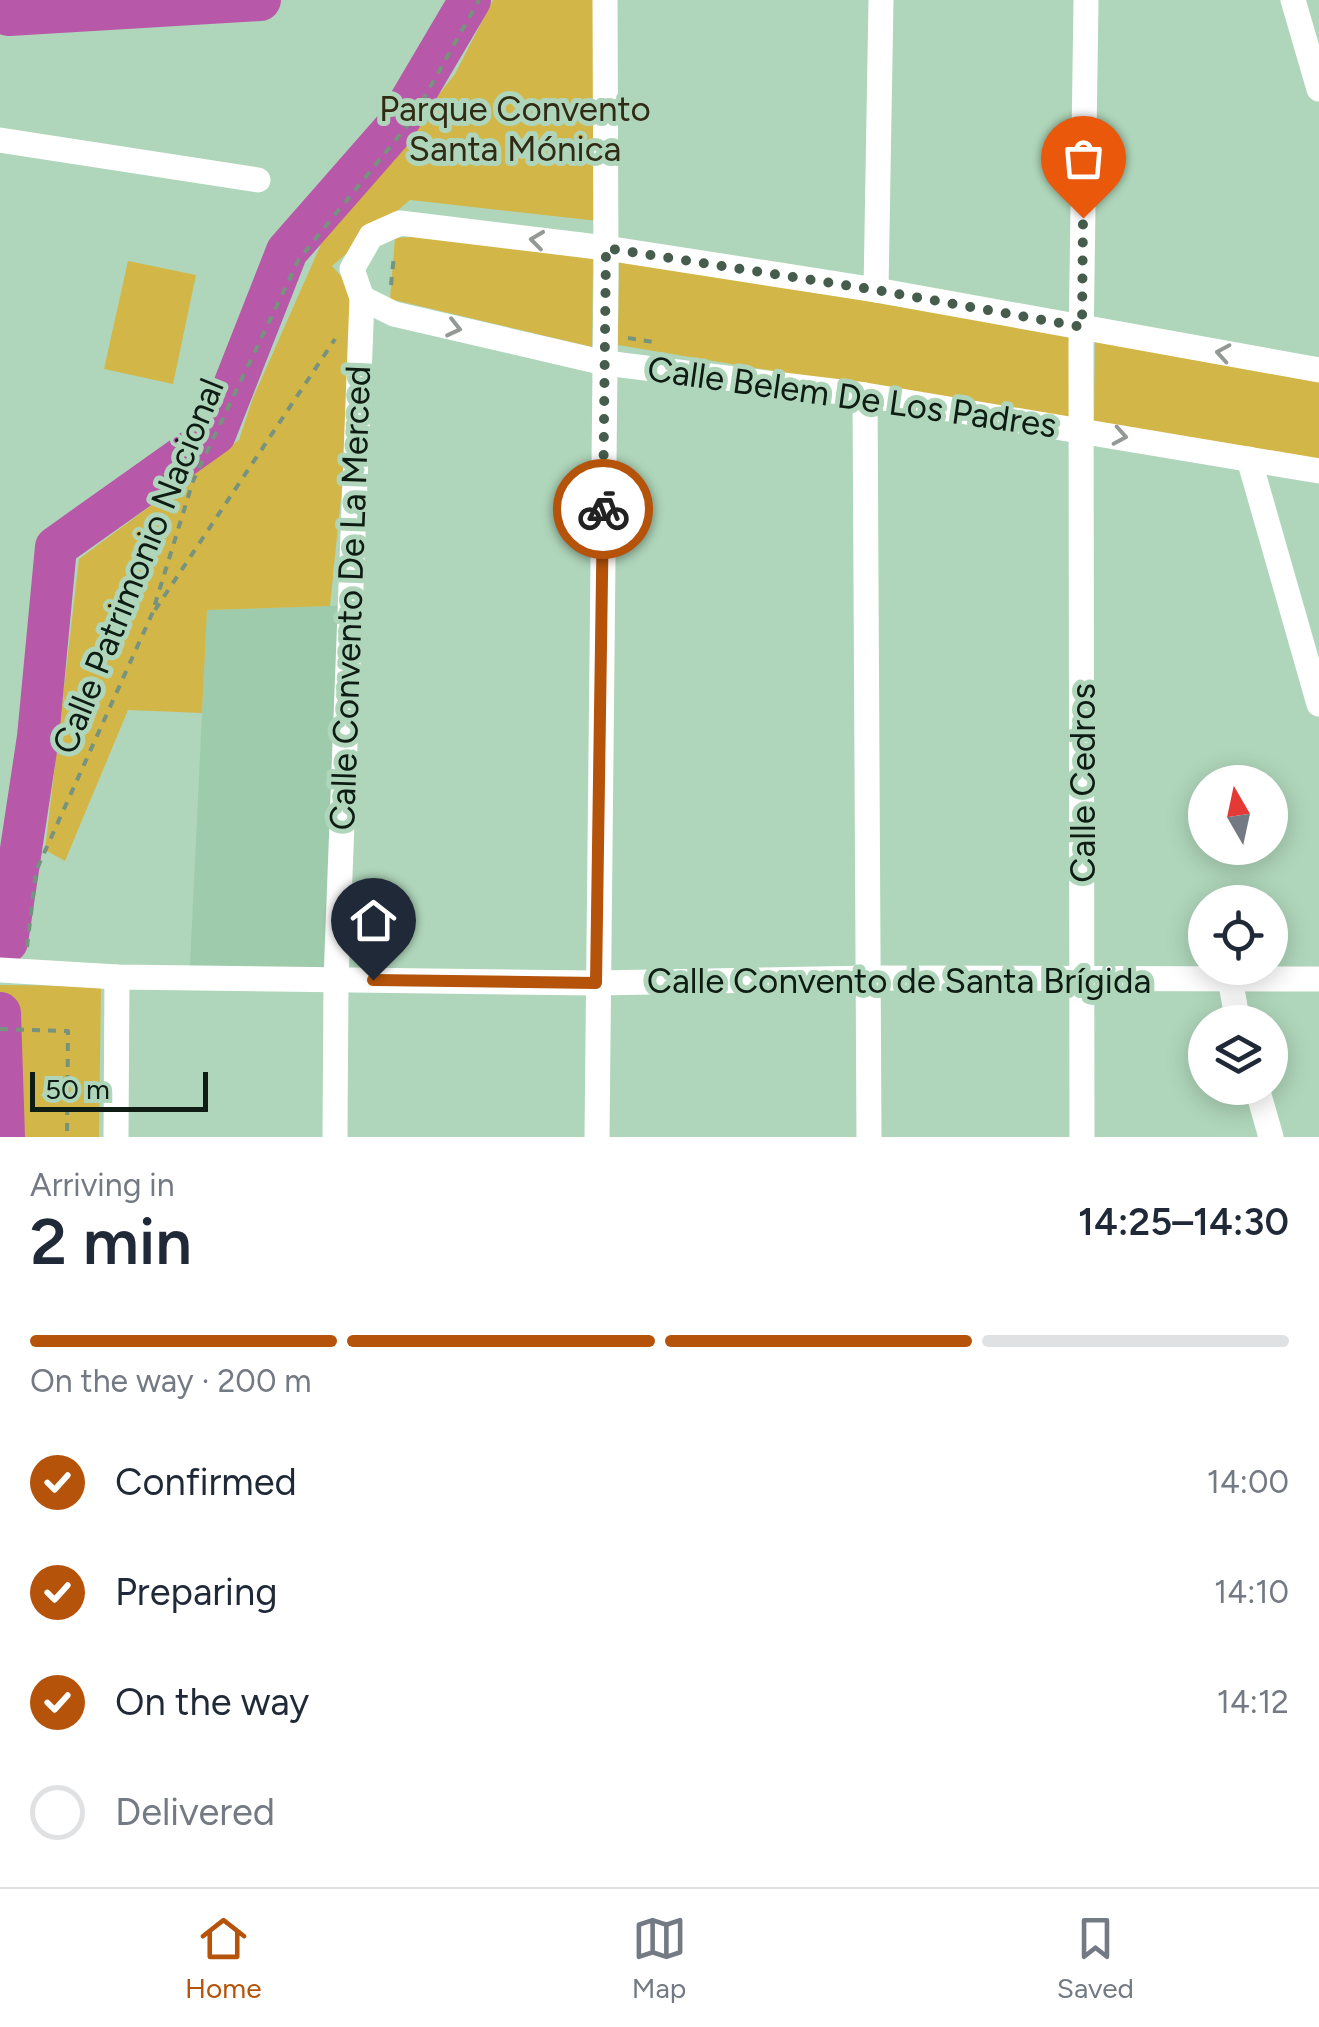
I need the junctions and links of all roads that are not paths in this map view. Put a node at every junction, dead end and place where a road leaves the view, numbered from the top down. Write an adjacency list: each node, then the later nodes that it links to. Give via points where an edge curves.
1 (605, 0): 8 (street)
2 (881, 0): 9 (street)
3 (1086, 0): 11 (street, Calle Cedros)
4 (1293, 0): 5 (street)
5 (1319, 89)
6 (0, 140): 7 (street)
7 (258, 180)
8 (606, 248): 9 (street); 10 (street, one-way to 10, via 400,222 371,236 352,269); 12 (street)
9 (876, 290): 11 (street)
10 (362, 298): 12 (street, Calle Belem De Los Padres, one-way to 12, via 394,314); 25 (street, Calle Convento De La Merced)
11 (1082, 327): 13 (street, one-way to 11); 15 (street, Calle Cedros)
12 (605, 363): 14 (street, Calle Belem De Los Padres); 27 (street)
13 (1319, 370)
14 (865, 396): 15 (street, Calle Belem De Los Padres); 21 (street)
15 (1082, 430): 16 (street, Calle Belem De Los Padres, one-way to 16); 26 (street, Calle Cedros)
16 (1249, 459): 17 (street, Calle Belem De Los Padres); 18 (street)
17 (1319, 471)
18 (1319, 704)
19 (12, 970): 20 (street, Calle Convento de Santa Brígida)
20 (117, 977): 25 (street, Calle Convento de Santa Brígida); 29 (street)
21 (870, 978): 26 (street, Calle Convento de Santa Brígida); 27 (street, Calle Convento de Santa Brígida); 32 (street)
22 (1188, 979): 26 (street, Calle Convento de Santa Brígida)
23 (1288, 979): 24 (street, Calle Convento de Santa Brígida)
24 (1319, 979)
25 (336, 980): 27 (street, Calle Convento de Santa Brígida); 30 (street, Calle Convento De La Merced)
26 (1084, 980): 33 (street, Calle Cedros)
27 (596, 983): 31 (street)
28 (1261, 1105): 34 (street)
29 (116, 1137)
30 (335, 1137)
31 (597, 1137)
32 (869, 1137)
33 (1082, 1137)
34 (1271, 1137)

